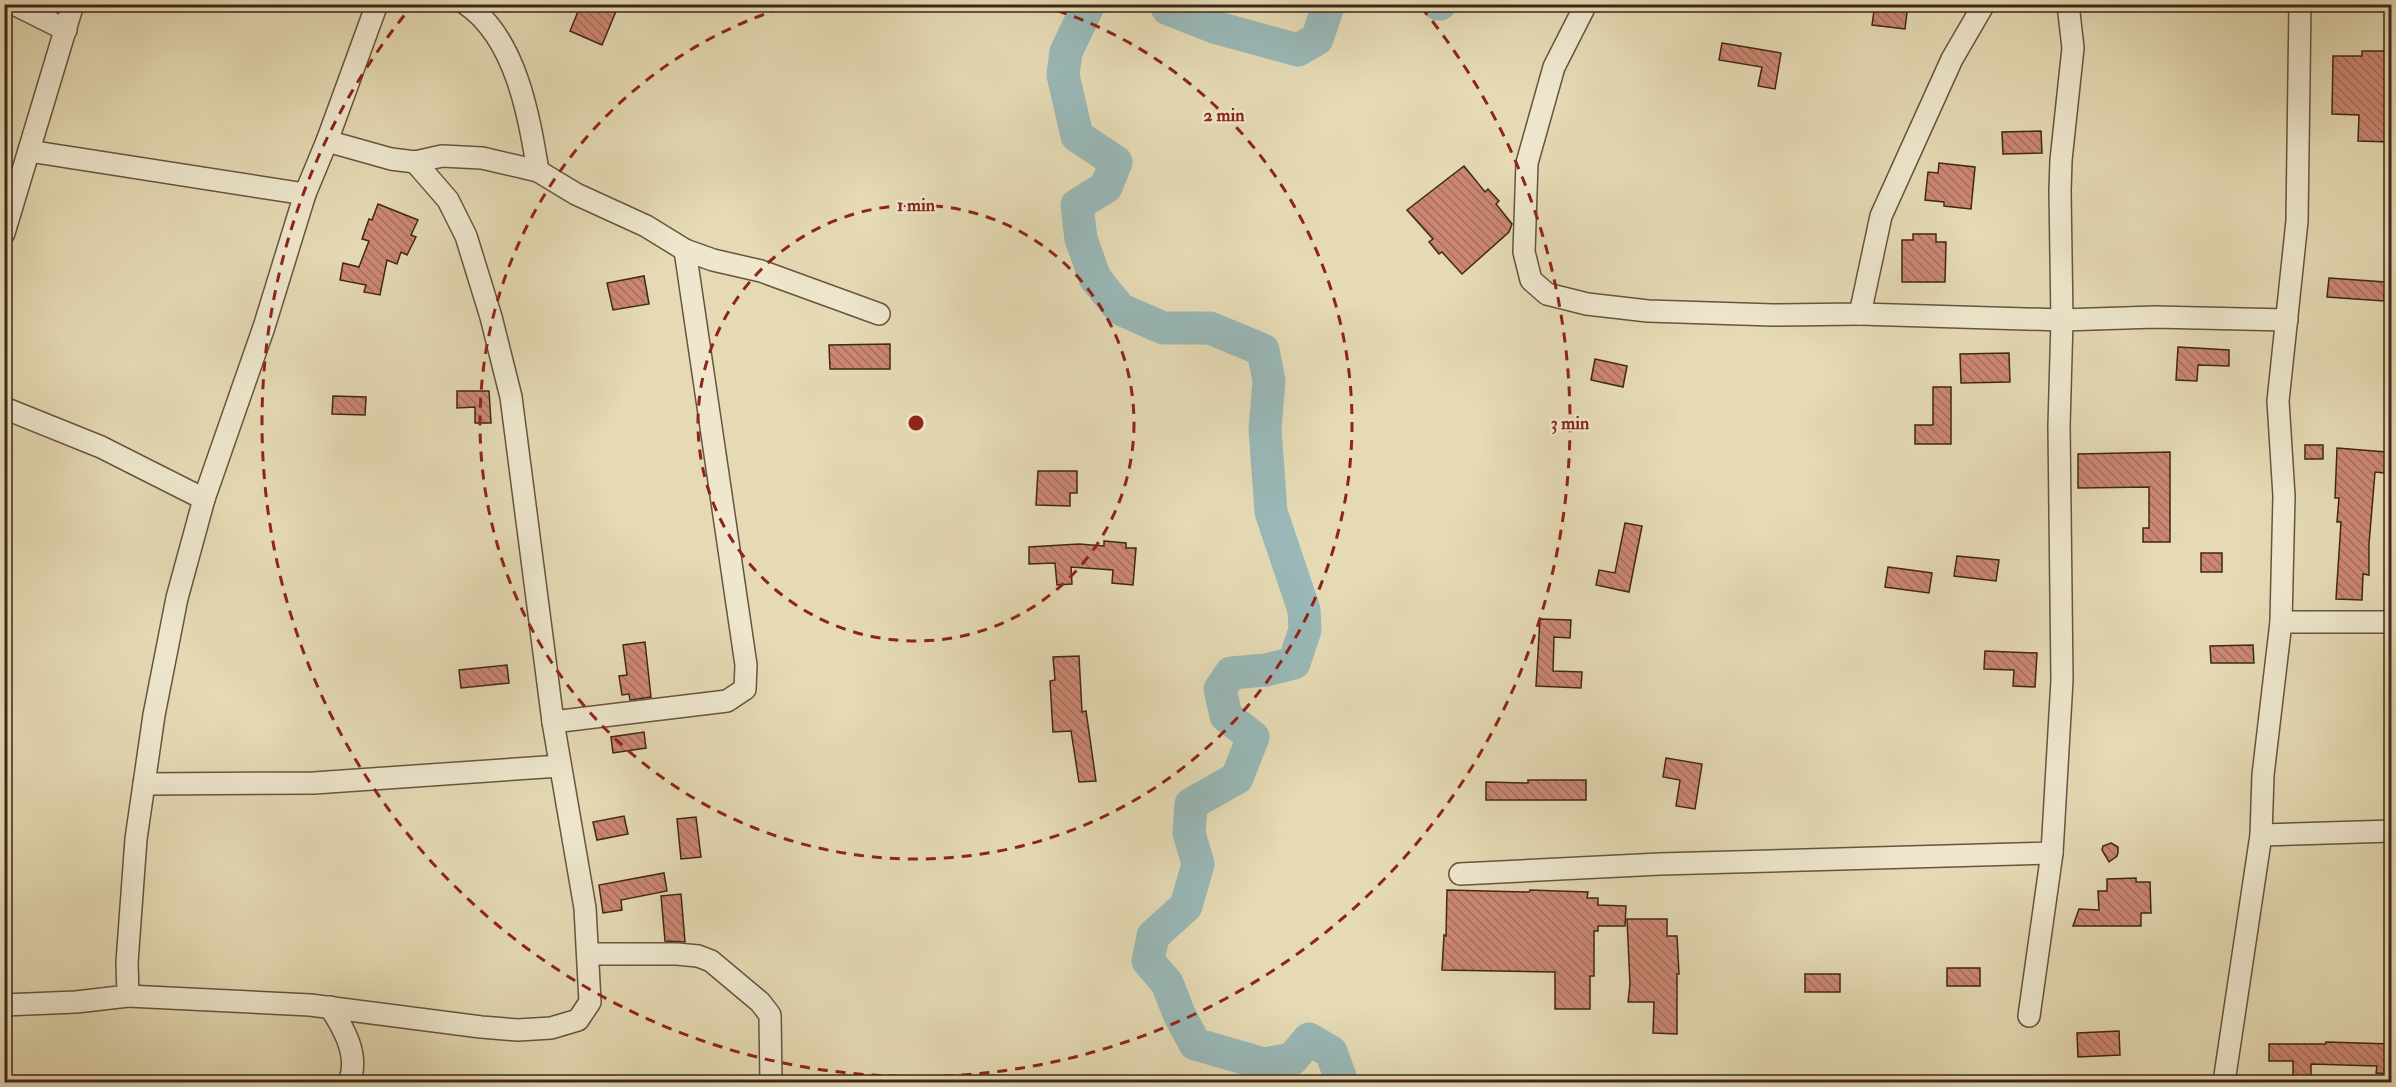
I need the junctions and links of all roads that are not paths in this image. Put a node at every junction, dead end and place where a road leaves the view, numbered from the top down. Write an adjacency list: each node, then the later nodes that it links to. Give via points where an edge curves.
1 (14, 4): 9 (street)
2 (73, 4): 9 (street)
3 (377, 4): 10 (street)
4 (466, 4): 13 (street, via 496,34 516,75 531,124)
5 (1586, 4): 18 (street, via 1554,67 1527,163 1524,252 1531,280 1547,294 1587,304 1648,311)
6 (1984, 4): 18 (street, via 1952,59 1881,216)
7 (2068, 4): 19 (street, via 2073,48 2061,160)
8 (2300, 4): 20 (street, via 2297,221)
9 (66, 30): 11 (street)
10 (327, 141): 12 (street); 14 (street)
11 (29, 151): 14 (street); 15 (street)
12 (415, 162): 13 (street, via 442,156 482,158); 25 (street, via 448,200 466,236 494,328 514,417)
13 (538, 171): 16 (street)
14 (305, 194): 22 (street)
15 (4, 233)
16 (685, 250): 17 (street, via 760,270); 25 (street, via 746,665 745,689 727,701)
17 (879, 314)
18 (1860, 314): 19 (street)
19 (2062, 320): 20 (street); 30 (street, via 2062,680)
20 (2287, 320): 23 (street, via 2278,401 2284,496)
21 (4, 408): 22 (street, via 101,447)
22 (204, 499): 27 (street, via 177,598)
23 (2281, 622): 24 (street); 29 (street, via 2263,775)
24 (2391, 622)
25 (553, 722): 26 (street)
26 (560, 766): 27 (street, via 325,783); 32 (street, via 585,908)
27 (144, 784): 33 (street, via 136,839)
28 (2391, 831): 29 (street)
29 (2261, 835): 39 (street)
30 (2052, 853): 31 (street); 36 (street)
31 (1460, 874)
32 (589, 954): 35 (street, via 591,996 586,1012 578,1020 551,1028 481,1028); 38 (street, via 677,954 711,961 770,1015)
33 (128, 996): 34 (street); 35 (street)
34 (4, 1005)
35 (330, 1007): 37 (street, via 348,1039 352,1070)
36 (2029, 1016)
37 (349, 1083)
38 (771, 1083)
39 (2224, 1083)

